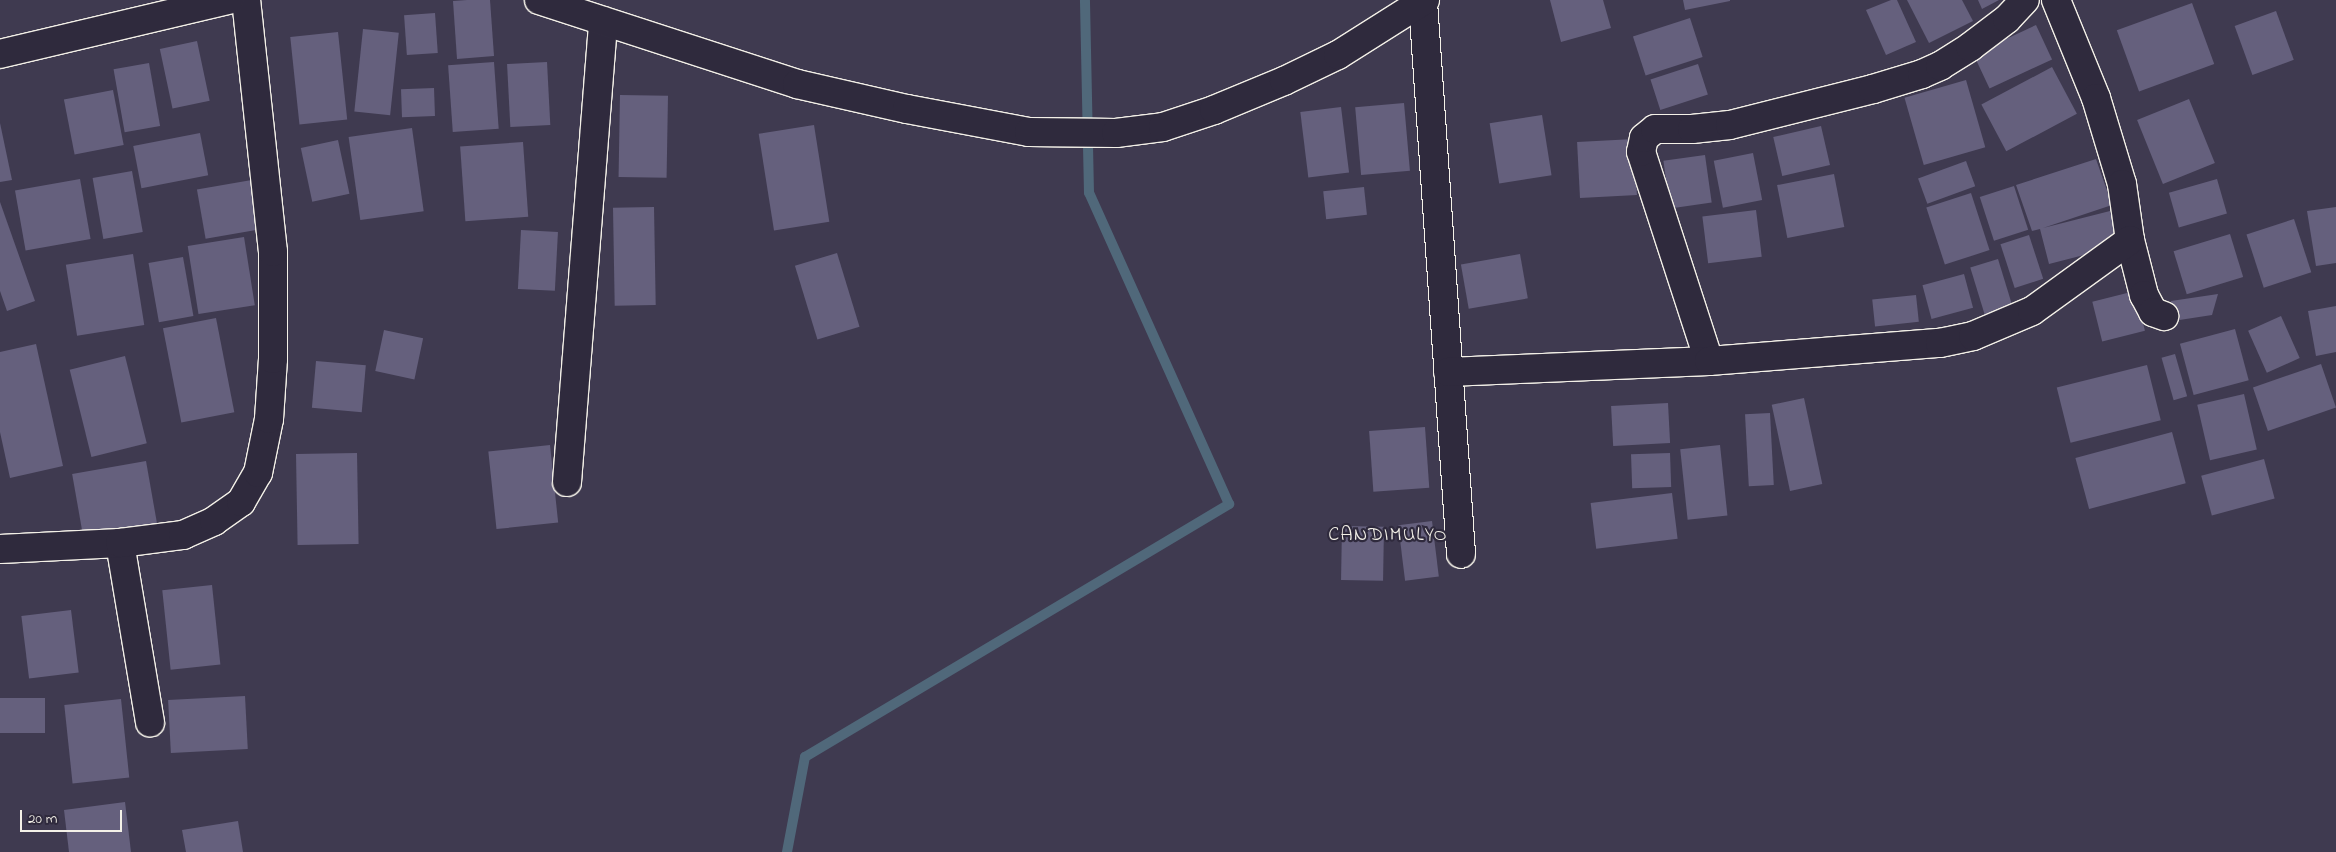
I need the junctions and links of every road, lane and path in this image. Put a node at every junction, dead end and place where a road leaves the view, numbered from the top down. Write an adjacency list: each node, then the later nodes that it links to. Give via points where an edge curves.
1 (229, 0): 8 (street)
2 (246, 0): 14 (street, via 273,252 270,419 258,473 241,502 214,521 183,535)
3 (538, 0): 7 (street)
4 (2024, 0): 11 (street, via 2007,19 1970,46 1922,74 1730,125 1655,129 1644,138 1641,152)
5 (2056, 0): 9 (street, via 2096,98 2122,184)
6 (1424, 1): 7 (street, via 1338,55 1214,110 1163,126 1116,133 1029,132 907,109 797,84); 12 (street)
7 (603, 21): 13 (street)
8 (0, 54)
9 (2130, 240): 10 (street, via 2147,304 2153,312); 11 (street, via 2032,311 1973,336 1940,343)
10 (2164, 316)
11 (1709, 361): 12 (street)
12 (1448, 372): 16 (street)
13 (567, 482)
14 (120, 543): 15 (street); 17 (street)
15 (0, 549)
16 (1460, 554)
17 (150, 724)

